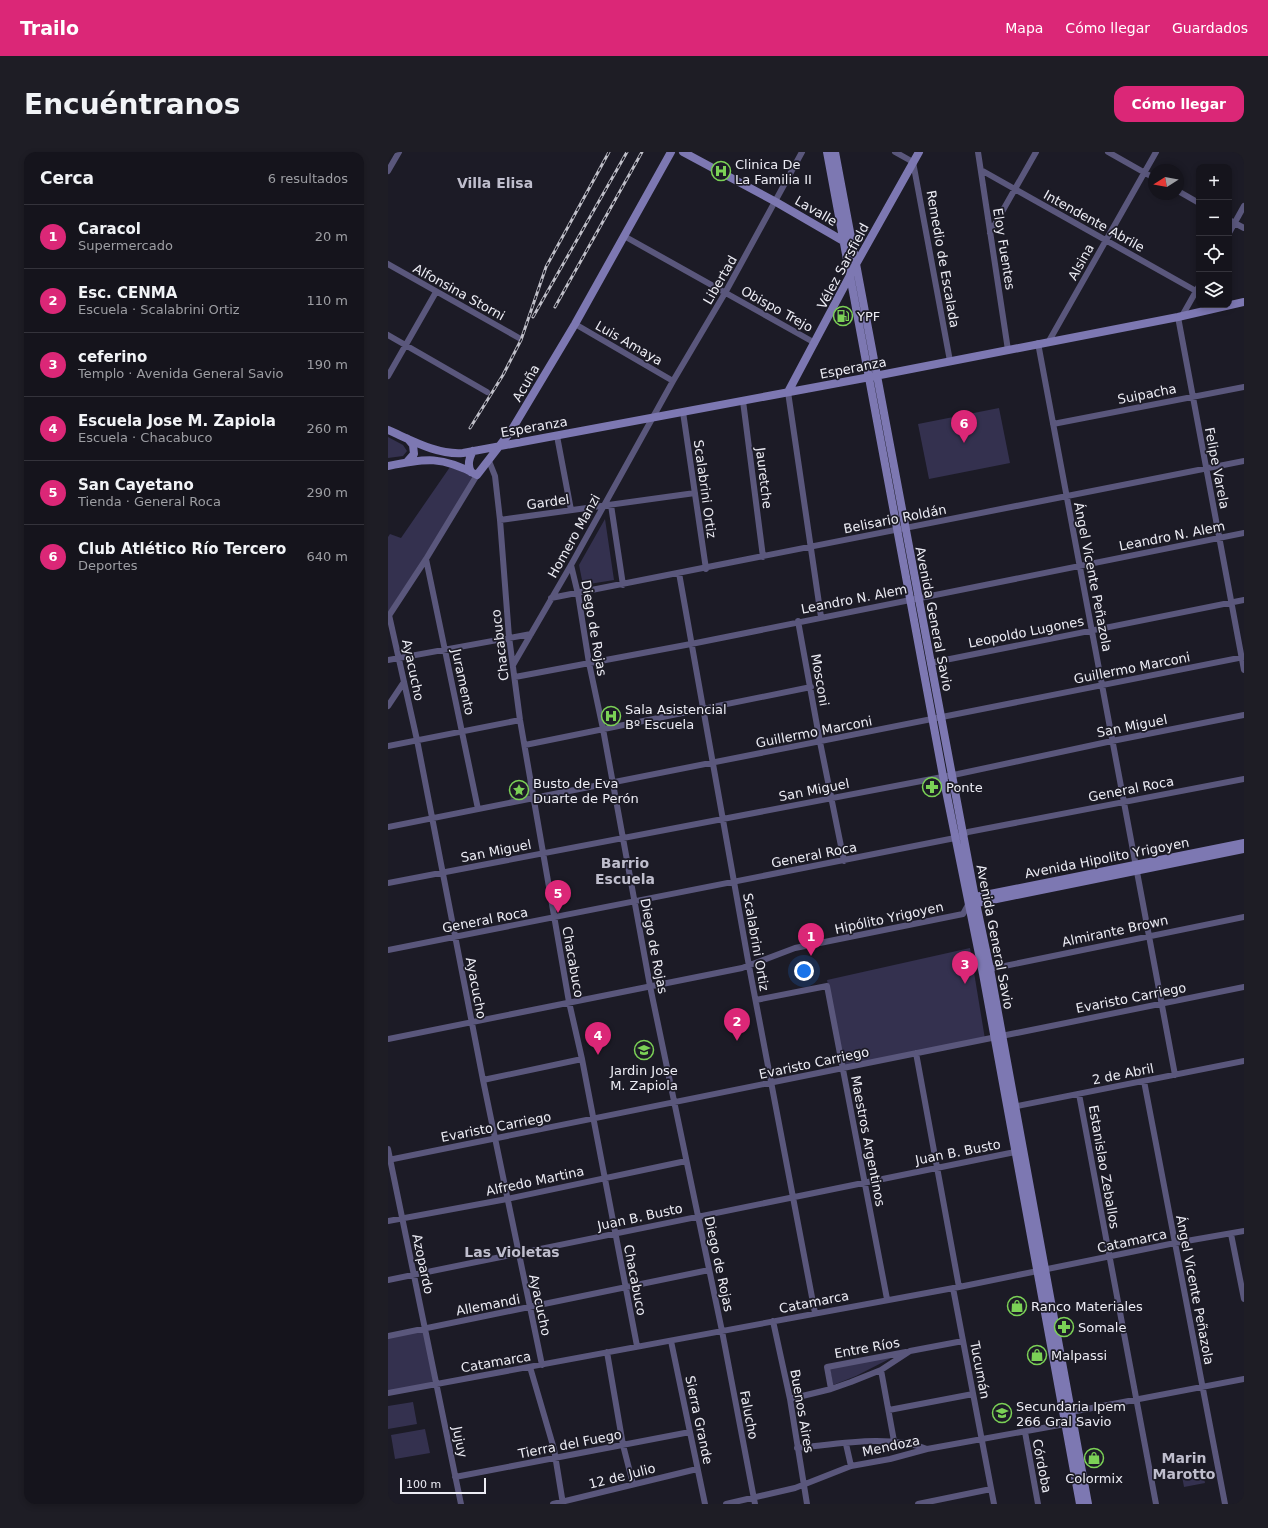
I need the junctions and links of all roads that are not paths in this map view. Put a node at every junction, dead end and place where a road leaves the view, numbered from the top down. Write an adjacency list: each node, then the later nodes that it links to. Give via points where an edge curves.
1 (399, 152): 15 (street)
2 (672, 152): 26 (main road, Acuña)
3 (683, 152): 21 (main road, Lavalle)
4 (802, 152): 21 (street, Libertad)
5 (827, 152): 27 (main road)
6 (835, 152): 29 (main road)
7 (895, 152): 13 (street)
8 (919, 152): 13 (main road, Vélez Sarsfield)
9 (978, 152): 14 (street, Eloy Fuentes)
10 (1036, 152): 18 (street)
11 (1108, 152): 16 (street)
12 (1156, 152): 16 (street, Alsina)
13 (913, 162): 31 (main road, Vélez Sarsfield); 47 (street, Remedio de Escalada)
14 (981, 170): 18 (street, Intendente Abrile); 25 (street, Eloy Fuentes)
15 (388, 171)
16 (1144, 172): 17 (street); 28 (street, Alsina)
17 (1148, 174)
18 (1015, 189): 25 (street); 28 (street, Intendente Abrile)
19 (1184, 194): 20 (street)
20 (1196, 201)
21 (776, 202): 27 (main road, Lavalle); 36 (street, Libertad)
22 (1244, 206): 23 (street)
23 (1232, 221): 24 (street)
24 (1244, 228)
25 (990, 233): 46 (street, Eloy Fuentes)
26 (624, 236): 36 (street, Obispo Trejo); 39 (main road, Acuña)
27 (843, 240): 29 (main road, Lavalle); 32 (main road)
28 (1107, 240): 33 (street, Intendente Abrile); 42 (street, Alsina)
29 (852, 245): 31 (main road)
30 (388, 264): 34 (street, Alfonsina Storni)
31 (855, 266): 32 (main road, Vélez Sarsfield); 49 (main road)
32 (850, 277): 43 (main road, Vélez Sarsfield); 49 (main road)
33 (1196, 288)
34 (436, 292): 41 (street, Alfonsina Storni); 45 (street)
35 (1196, 292): 38 (street)
36 (725, 293): 43 (street, Obispo Trejo); 50 (street, Libertad)
37 (1244, 302): 38 (main road, Esperanza)
38 (1180, 317): 42 (main road, Esperanza); 55 (street, Felipe Varela)
39 (575, 324): 50 (street, Luis Amaya); 54 (main road, Acuña)
40 (388, 335): 45 (street)
41 (519, 338)
42 (1050, 341): 44 (main road, Esperanza)
43 (815, 343): 53 (main road, Vélez Sarsfield)
44 (1038, 343): 46 (main road, Esperanza); 59 (street, Ángel Vicente Peñazola)
45 (406, 345): 48 (street); 52 (street)
46 (1008, 350): 47 (main road, Esperanza)
47 (950, 361): 49 (main road, Esperanza)
48 (388, 376)
49 (873, 377): 53 (main road, Esperanza); 78 (main road, Avenida General Savio)
50 (673, 381): 58 (street, Libertad)
51 (1244, 387): 55 (street, Suipacha)
52 (487, 392)
53 (788, 392): 56 (main road, Esperanza); 81 (street)
54 (532, 396): 63 (main road, Acuña); 64 (main road, via 502,436)
55 (1193, 397): 59 (street, Suipacha); 70 (street, Felipe Varela)
56 (743, 401): 57 (main road, Esperanza); 82 (street, Jauretche)
57 (683, 412): 58 (main road, Esperanza); 72 (street, Scalabrini Ortiz)
58 (653, 418): 61 (main road, Esperanza); 75 (street, Homero Manzi)
59 (1053, 424): 73 (street, Ángel Vicente Peñazola)
60 (388, 430): 62 (main road, Esperanza)
61 (557, 436): 63 (main road, Esperanza); 76 (street)
62 (408, 439): 65 (main road, Esperanza, via 445,453); 68 (main road, via 413,445 414,454)
63 (500, 446): 64 (main road, Esperanza); 66 (main road, Acuña)
64 (488, 448): 65 (main road, Esperanza)
65 (473, 452): 66 (main road); 71 (main road, via 469,464)
66 (488, 461): 71 (main road, Acuña); 77 (street, Chacabuco, via 495,476)
67 (1244, 461): 70 (street, Belisario Roldán)
68 (407, 462): 69 (main road); 71 (main road, via 440,460 458,465)
69 (388, 466)
70 (1206, 468): 73 (street, Belisario Roldán); 80 (street, Felipe Varela)
71 (474, 474): 83 (street, Acuña)
72 (695, 493): 74 (street, Gardel); 86 (street, Scalabrini Ortiz)
73 (1067, 496): 78 (street, Belisario Roldán); 85 (street, Ángel Vicente Peñazola)
74 (611, 505): 75 (street, Gardel); 88 (street)
75 (603, 506): 76 (street, Gardel); 84 (street, Homero Manzi)
76 (571, 510): 77 (street, Gardel)
77 (500, 520): 99 (street, Chacabuco)
78 (901, 530): 81 (street, Belisario Roldán); 91 (main road, Avenida General Savio)
79 (1244, 533): 80 (street, Leandro N. Alem)
80 (1219, 538): 85 (street, Leandro N. Alem); 93 (street, Felipe Varela)
81 (811, 548): 82 (street, Belisario Roldán); 95 (street)
82 (763, 557): 86 (street, Belisario Roldán)
83 (426, 559): 94 (street, Acuña); 101 (street, Juramento)
84 (571, 565): 89 (street, Diego de Rojas); 90 (street, Homero Manzi)
85 (1080, 566): 91 (street, Leandro N. Alem); 97 (street, Ángel Vicente Peñazola)
86 (706, 569): 87 (street, Belisario Roldán)
87 (679, 574): 88 (street, Belisario Roldán); 100 (street, Scalabrini Ortiz)
88 (623, 585): 89 (street, Belisario Roldán)
89 (578, 594): 90 (street, Belisario Roldán); 106 (street, Diego de Rojas)
90 (551, 598): 98 (street, Homero Manzi)
91 (914, 598): 95 (street, Leandro N. Alem); 105 (main road, Avenida General Savio); 116 (main road, Avenida General Savio)
92 (1244, 600): 93 (street, Leopoldo Lugones)
93 (1231, 603): 97 (street, Leopoldo Lugones); 102 (street, Felipe Varela)
94 (389, 616): 103 (street, Ayacucho)
95 (821, 617): 96 (street, Leandro N. Alem)
96 (798, 621): 100 (street, Leandro N. Alem); 112 (street, Mosconi)
97 (1092, 630): 105 (street, Leopoldo Lugones); 111 (street, Ángel Vicente Peñazola)
98 (530, 634): 99 (street); 107 (street, Homero Manzi)
99 (509, 637): 101 (street); 107 (street, Chacabuco)
100 (691, 644): 106 (street, Leandro N. Alem); 114 (street, Scalabrini Ortiz)
101 (445, 650): 103 (street); 119 (street, Juramento)
102 (1243, 657): 108 (street, Felipe Varela); 111 (street, Guillermo Marconi)
103 (399, 658): 104 (street); 110 (street, Ayacucho)
104 (388, 660)
105 (930, 662): 116 (main road, Avenida General Savio)
106 (589, 663): 109 (street, Leandro N. Alem); 118 (street, Diego de Rojas)
107 (513, 665): 109 (street, Chacabuco)
108 (1244, 670)
109 (515, 677): 117 (street, Chacabuco)
110 (404, 682): 113 (street); 120 (street, Ayacucho)
111 (1102, 685): 116 (street, Guillermo Marconi); 121 (street, Ángel Vicente Peñazola)
112 (811, 687): 114 (street); 122 (street, Mosconi)
113 (388, 706)
114 (703, 709): 118 (street); 125 (street, Scalabrini Ortiz)
115 (1244, 715): 121 (street, San Miguel)
116 (937, 718): 122 (street, Guillermo Marconi); 126 (main road, Avenida General Savio); 127 (main road, Avenida General Savio)
117 (520, 720): 119 (street); 123 (street, Chacabuco)
118 (603, 729): 123 (street); 129 (street, Diego de Rojas)
119 (462, 731): 120 (street); 133 (street, Juramento)
120 (417, 740): 124 (street); 134 (street, Ayacucho)
121 (1112, 741): 126 (street, San Miguel); 132 (street, Ángel Vicente Peñazola)
122 (820, 742): 125 (street, Guillermo Marconi); 131 (street, Mosconi)
123 (525, 745): 130 (street, Chacabuco)
124 (388, 746)
125 (713, 763): 129 (street, Guillermo Marconi); 135 (street, Scalabrini Ortiz)
126 (952, 775): 127 (street, San Miguel); 137 (main road, Avenida General Savio)
127 (943, 776): 131 (street, San Miguel); 139 (main road, Avenida General Savio)
128 (1244, 779): 132 (street, General Roca)
129 (612, 783): 130 (street, Guillermo Marconi); 138 (street, Diego de Rojas)
130 (534, 798): 133 (street, Guillermo Marconi); 142 (street, Chacabuco)
131 (831, 798): 135 (street, San Miguel); 143 (street, Mosconi)
132 (1124, 802): 137 (street, General Roca); 144 (street, Ángel Vicente Peñazola)
133 (478, 809): 134 (street, Guillermo Marconi)
134 (432, 818): 136 (street, Guillermo Marconi); 145 (street, Ayacucho)
135 (723, 819): 138 (street, San Miguel); 146 (street, Scalabrini Ortiz)
136 (388, 827)
137 (963, 833): 139 (street, General Roca); 149 (main road, Avenida General Savio)
138 (622, 838): 142 (street, San Miguel); 148 (street, Diego de Rojas)
139 (955, 838): 143 (street, General Roca); 149 (main road, Avenida General Savio)
140 (1244, 843): 144 (main road, Avenida Hipolito Yrigoyen)
141 (1244, 849): 144 (main road, Avenida Hipolito Yrigoyen)
142 (544, 853): 145 (street, San Miguel); 150 (street, Chacabuco)
143 (844, 861): 146 (street, General Roca)
144 (1136, 868): 149 (main road, Avenida Hipolito Yrigoyen); 152 (street, Ángel Vicente Peñazola)
145 (443, 872): 147 (street, San Miguel); 153 (street, Ayacucho)
146 (734, 882): 148 (street, General Roca); 155 (street, Scalabrini Ortiz)
147 (388, 884)
148 (634, 901): 150 (street, General Roca); 157 (street, Diego de Rojas)
149 (973, 901): 155 (street, Hipólito Yrigoyen, via 963,914 795,948); 156 (main road, Avenida General Savio); 163 (main road, Avenida General Savio, via 983,974)
150 (554, 917): 153 (street, General Roca); 160 (street, Chacabuco)
151 (1244, 917): 152 (street, Almirante Brown)
152 (1149, 935): 156 (street, Almirante Brown); 161 (street, Ángel Vicente Peñazola)
153 (455, 937): 154 (street, General Roca); 162 (street, Ayacucho)
154 (388, 950)
155 (749, 966): 157 (street, Hipólito Yrigoyen); 159 (street, Scalabrini Ortiz)
156 (990, 969): 163 (main road, Avenida General Savio)
157 (650, 986): 160 (street, Hipólito Yrigoyen); 174 (street, Diego de Rojas)
158 (1244, 987): 161 (street, Evaristo Carriego)
159 (756, 1000): 168 (street, Maestros Argentinos, via 827,986); 172 (street, Scalabrini Ortiz)
160 (569, 1002): 162 (street, Hipólito Yrigoyen); 166 (street, Chacabuco)
161 (1162, 1004): 163 (street, Evaristo Carriego); 169 (street, Ángel Vicente Peñazola)
162 (471, 1021): 164 (street, Hipólito Yrigoyen); 170 (street, Ayacucho)
163 (998, 1036): 165 (street, Evaristo Carriego); 175 (main road, Avenida General Savio)
164 (388, 1039)
165 (916, 1053): 168 (street, Evaristo Carriego); 182 (street, Tucumán)
166 (582, 1059): 170 (street); 176 (street, Chacabuco)
167 (1244, 1061): 169 (street, 2 de Abril)
168 (843, 1068): 172 (street, Evaristo Carriego); 184 (street, Maestros Argentinos)
169 (1175, 1075): 171 (street, 2 de Abril)
170 (483, 1080): 177 (street, Ayacucho)
171 (1144, 1081): 173 (street, 2 de Abril); 193 (street, Ángel Vicente Peñazola)
172 (772, 1083): 174 (street, Evaristo Carriego); 185 (street, Scalabrini Ortiz)
173 (1079, 1094): 175 (street, 2 de Abril); 195 (street, Estanislao Zeballos)
174 (674, 1103): 176 (street, Evaristo Carriego); 181 (street, Diego de Rojas)
175 (1011, 1108): 179 (main road, Avenida General Savio); 197 (main road, Avenida General Savio)
176 (593, 1119): 177 (street, Evaristo Carriego); 183 (street, Chacabuco)
177 (494, 1138): 180 (street, Evaristo Carriego); 186 (street, Ayacucho)
178 (388, 1149): 180 (street, Azopardo)
179 (1015, 1152): 182 (street, Juan B. Busto); 197 (main road, Avenida General Savio)
180 (389, 1160): 188 (street, Azopardo)
181 (686, 1162): 183 (street, Alfredo Martina); 187 (street, Diego de Rojas)
182 (936, 1168): 184 (street, Juan B. Busto); 201 (street, Tucumán)
183 (604, 1178): 186 (street, Alfredo Martina); 191 (street, Chacabuco)
184 (865, 1182): 185 (street, Juan B. Busto); 202 (street, Maestros Argentinos)
185 (793, 1197): 187 (street, Juan B. Busto); 205 (street, Scalabrini Ortiz)
186 (507, 1199): 188 (street, Alfredo Martina); 194 (street, Ayacucho)
187 (698, 1216): 191 (street, Juan B. Busto); 196 (street, Diego de Rojas)
188 (402, 1218): 189 (street, Alfredo Martina); 198 (street, Azopardo)
189 (388, 1221)
190 (1244, 1231): 192 (street, Catamarca)
191 (615, 1234): 194 (street, Juan B. Busto); 200 (street, Chacabuco)
192 (1231, 1234): 193 (street, Catamarca); 203 (street)
193 (1175, 1243): 195 (street, Catamarca); 220 (street, Ángel Vicente Peñazola)
194 (518, 1254): 198 (street, Juan B. Busto); 204 (street, Ayacucho)
195 (1109, 1257): 197 (street, Catamarca); 225 (street, Estanislao Zeballos)
196 (709, 1270): 200 (street, Allemandi); 208 (street, Diego de Rojas)
197 (1041, 1270): 201 (street, Catamarca); 227 (main road, Avenida General Savio); 228 (main road, Avenida General Savio)
198 (414, 1274): 199 (street, Juan B. Busto); 207 (street, Azopardo)
199 (388, 1280)
200 (626, 1287): 204 (street, Allemandi); 212 (street, Chacabuco)
201 (956, 1287): 202 (street, Catamarca); 211 (street, Tucumán)
202 (887, 1299): 205 (street, Catamarca)
203 (1244, 1299)
204 (530, 1308): 207 (street, Allemandi); 215 (street, Ayacucho)
205 (815, 1313): 206 (street, Catamarca)
206 (773, 1321): 208 (street, Catamarca); 224 (street, Buenos Aires)
207 (426, 1328): 209 (street, Allemandi); 219 (street, Azopardo)
208 (722, 1331): 210 (street, Catamarca); 244 (street, Falucho)
209 (388, 1336)
210 (671, 1341): 212 (street, Catamarca); 229 (street, Sierra Grande)
211 (963, 1341): 213 (street, Entre Ríos); 223 (street, Tucumán)
212 (637, 1346): 214 (street, Catamarca)
213 (910, 1351): 217 (street, Entre Ríos); 221 (street, Entre Ríos, via 826,1367)
214 (607, 1352): 215 (street, Catamarca); 234 (street)
215 (542, 1365): 216 (street, Catamarca)
216 (530, 1367): 219 (street, Catamarca); 237 (street)
217 (881, 1370): 221 (street, Entre Ríos); 226 (street)
218 (1244, 1379): 220 (street)
219 (437, 1384): 222 (street, Catamarca); 240 (street, Jujuy)
220 (1203, 1387): 225 (street); 258 (street, Ángel Vicente Peñazola)
221 (831, 1389): 224 (street, Entre Ríos)
222 (388, 1393)
223 (973, 1394): 226 (street); 231 (street, Tucumán)
224 (790, 1399): 235 (street, Buenos Aires)
225 (1136, 1399): 227 (street); 257 (street, Estanislao Zeballos)
226 (889, 1410): 232 (street)
227 (1071, 1412): 256 (main road, Avenida General Savio)
228 (1065, 1424): 230 (street, Mendoza); 255 (main road, Avenida General Savio)
229 (690, 1432): 234 (street, Tierra del Fuego); 239 (street, Sierra Grande)
230 (1025, 1432): 231 (street, Mendoza); 254 (street, Córdoba)
231 (982, 1440): 236 (street, Mendoza); 243 (street, Tucumán)
232 (894, 1441): 233 (street); 236 (street)
233 (846, 1444): 235 (street); 238 (street)
234 (623, 1445): 237 (street, Tierra del Fuego); 241 (street)
235 (797, 1448): 242 (street, Buenos Aires)
236 (927, 1450): 238 (street, Mendoza)
237 (556, 1458): 240 (street, Tierra del Fuego); 245 (street)
238 (851, 1466): 242 (street, Mendoza)
239 (697, 1469): 241 (street, 12 de Julio); 248 (street, Sierra Grande)
240 (455, 1477): 246 (street, Jujuy)
241 (633, 1484): 245 (street, 12 de Julio)
242 (804, 1485): 244 (street, Mendoza); 251 (street, Buenos Aires)
243 (991, 1490): 252 (street); 253 (street, Tucumán)
244 (753, 1497): 249 (street, Mendoza); 250 (street, Falucho)
245 (562, 1503): 247 (street, 12 de Julio)
246 (461, 1504)
247 (553, 1504)
248 (705, 1504)
249 (726, 1504)
250 (755, 1504)
251 (807, 1504)
252 (918, 1504)
253 (994, 1504)
254 (1038, 1504)
255 (1080, 1504)
256 (1088, 1504)
257 (1156, 1504)
258 (1225, 1504)

